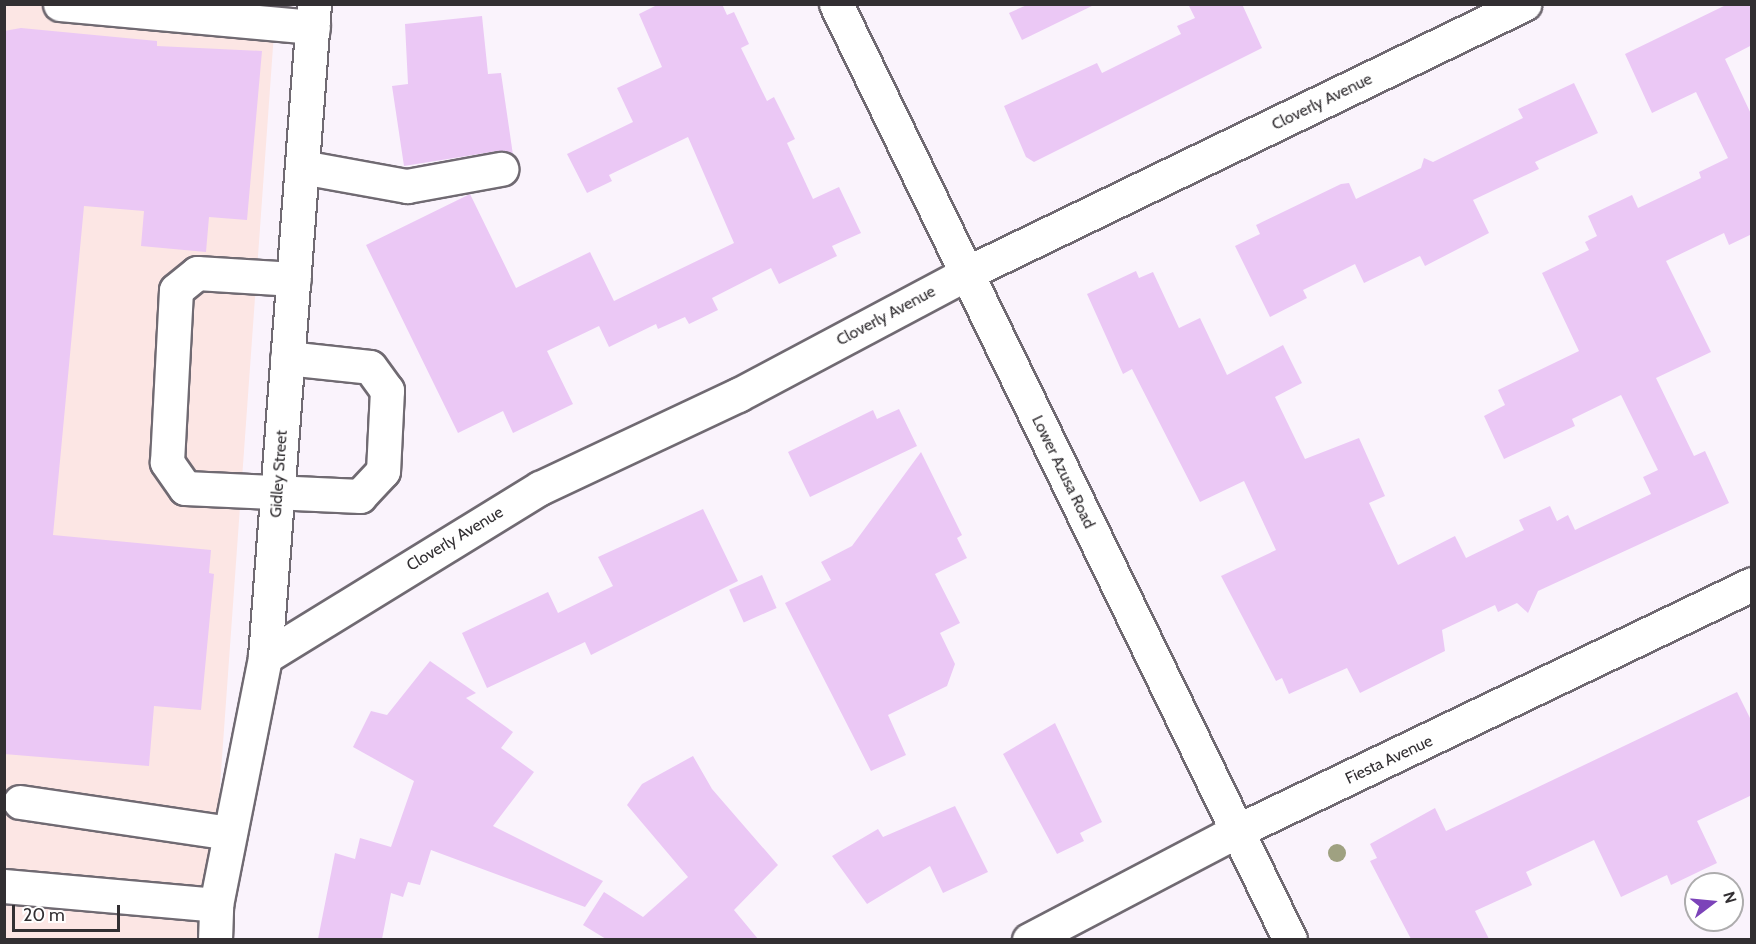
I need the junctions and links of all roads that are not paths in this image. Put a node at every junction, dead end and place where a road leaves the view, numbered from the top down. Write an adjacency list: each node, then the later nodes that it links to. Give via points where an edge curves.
1 (60, 4): 4 (street)
2 (836, 4): 7 (street, Lower Azusa Road)
3 (1524, 4): 7 (street, Cloverly Avenue)
4 (314, 16): 5 (street, Gidley Street)
5 (302, 167): 6 (street, via 407,186); 8 (street, Gidley Street)
6 (501, 170)
7 (967, 273): 12 (street, Cloverly Avenue, via 738,395 540,489); 14 (street, Lower Azusa Road)
8 (294, 279): 9 (street, Gidley Street); 10 (street, via 197,273 176,290 167,462 185,488)
9 (287, 358): 10 (street, Gidley Street); 10 (street, via 370,367 387,390 383,471 360,496)
10 (277, 493): 12 (street, Gidley Street)
11 (1752, 584): 14 (street, Fiesta Avenue)
12 (264, 657): 15 (street, Gidley Street)
13 (20, 802): 15 (street)
14 (1237, 831): 19 (street, Fiesta Avenue); 20 (street, Lower Azusa Road)
15 (230, 833): 17 (street, Gidley Street)
16 (4, 886): 17 (street)
17 (216, 905): 18 (street, Gidley Street)
18 (215, 939)
19 (1029, 939)
20 (1290, 939)

